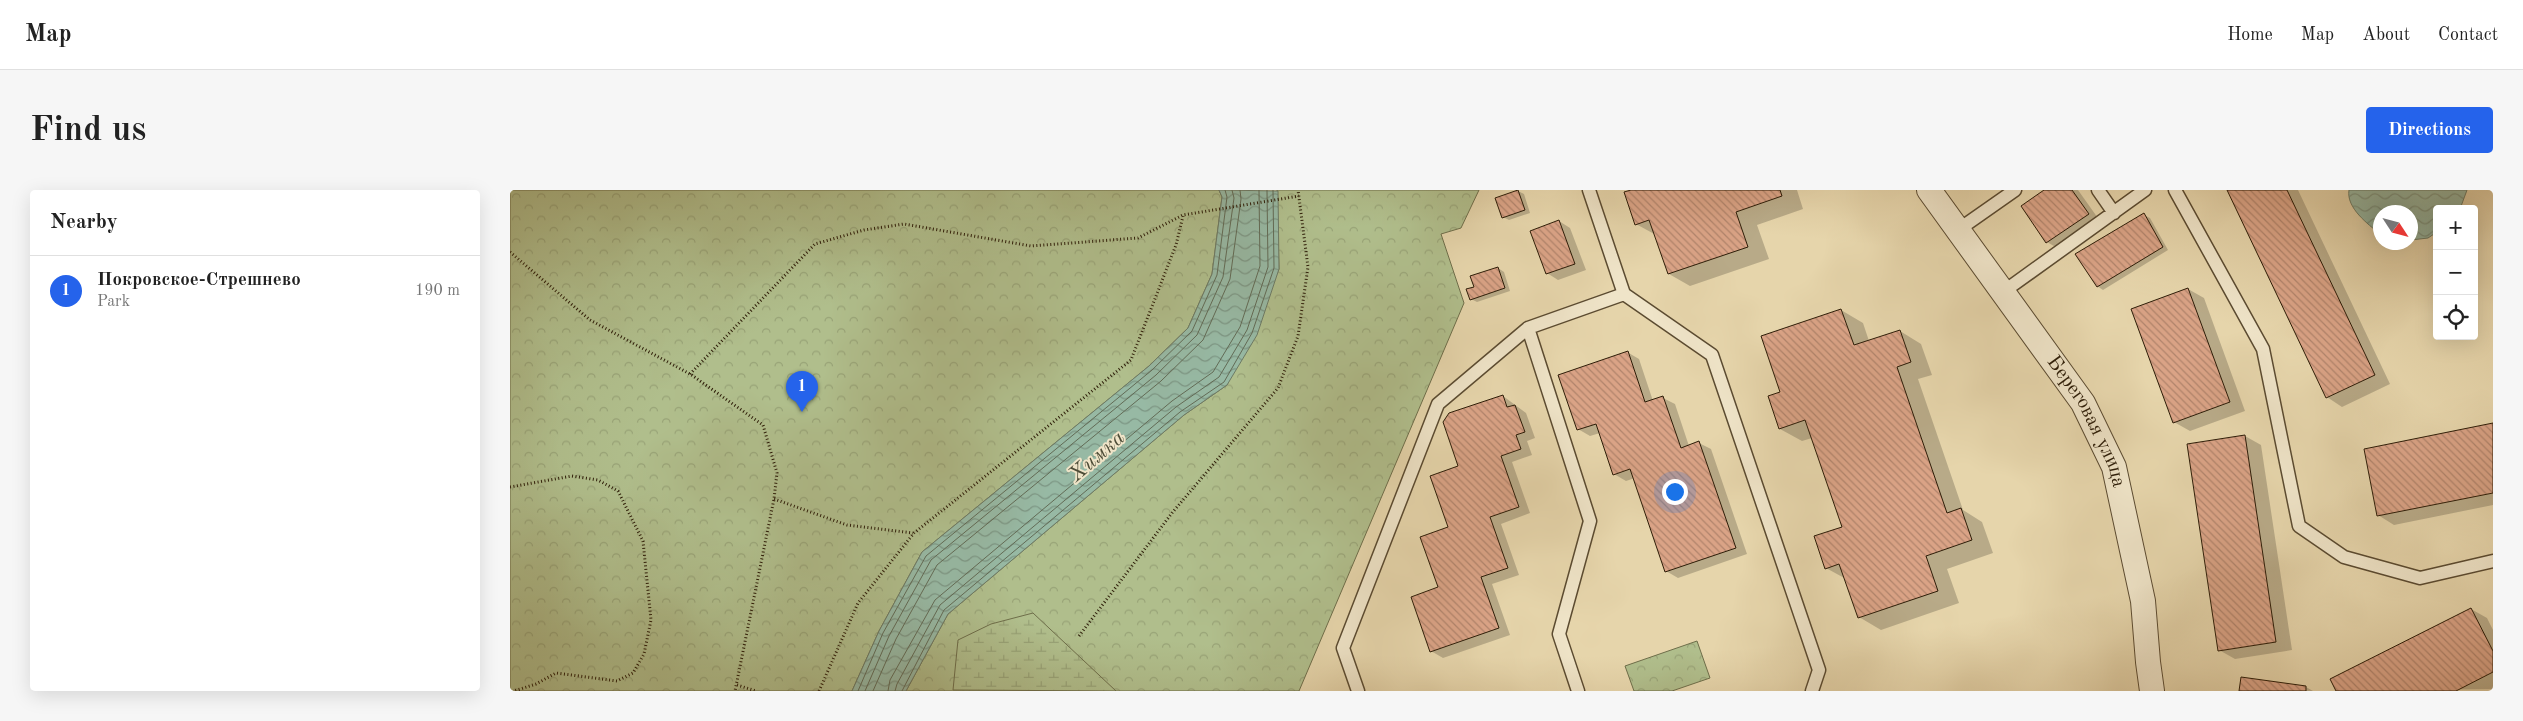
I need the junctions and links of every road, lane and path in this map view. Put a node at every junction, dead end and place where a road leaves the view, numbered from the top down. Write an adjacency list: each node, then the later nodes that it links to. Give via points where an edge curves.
1 (1298, 190): 8 (path)
2 (1588, 190): 14 (lane)
3 (1929, 190): 11 (street, Береговая улица)
4 (2015, 190): 11 (lane)
5 (2098, 190): 9 (lane)
6 (2145, 190): 9 (lane)
7 (2175, 190): 20 (lane, via 2263,349 2299,526 2344,557 2420,578)
8 (1299, 196): 10 (path); 21 (path, via 1308,267 1298,336 1278,388 1172,513)
9 (2114, 212): 13 (lane)
10 (1183, 216): 16 (path, via 1138,238 1031,246 904,224 864,230 815,244); 19 (path, via 1176,245 1131,360)
11 (1958, 230): 13 (street, Береговая улица)
12 (510, 252): 16 (path, via 590,320)
13 (2003, 292): 30 (street, Береговая улица, via 2083,403 2114,467 2144,601)
14 (1624, 294): 15 (lane); 29 (lane, via 1712,355 1819,670)
15 (1528, 328): 27 (lane, via 1438,404 1343,648); 28 (lane, via 1590,521 1559,634)
16 (690, 374): 18 (path, via 763,425 777,473)
17 (510, 487): 23 (path, via 572,476 598,480 618,492 643,541 651,620 644,654 634,673 617,681 556,672 536,684)
18 (774, 499): 19 (path, via 847,524); 22 (path)
19 (914, 534): 26 (path, via 858,603)
20 (2493, 561)
21 (1079, 636)
22 (738, 685): 24 (path); 25 (path)
23 (514, 691)
24 (735, 691)
25 (756, 691)
26 (819, 691)
27 (1358, 691)
28 (1578, 691)
29 (1812, 691)
30 (2152, 691)

